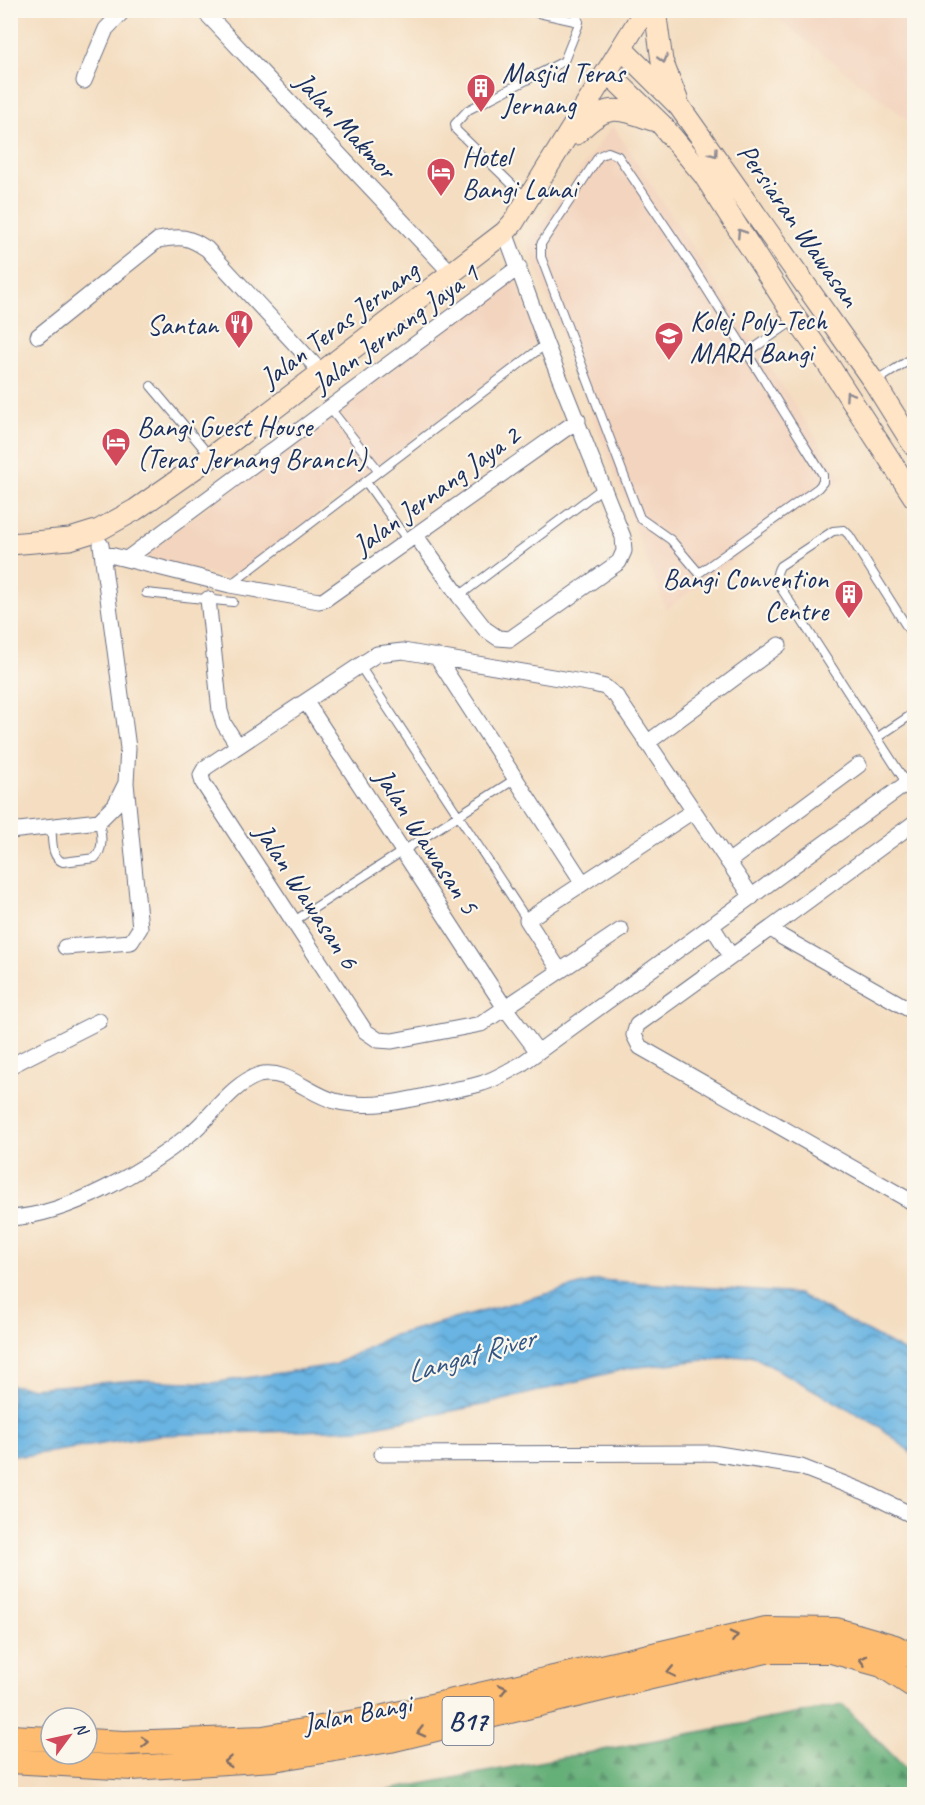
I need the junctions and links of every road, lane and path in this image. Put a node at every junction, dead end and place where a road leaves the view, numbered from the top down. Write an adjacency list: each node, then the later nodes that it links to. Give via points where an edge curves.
1 (124, 10): 9 (street, via 106,29)
2 (203, 10): 16 (street, Jalan Makmor)
3 (525, 10): 6 (lane)
4 (573, 10): 6 (lane)
5 (646, 11): 7 (main road, Jalan Teras Jernang); 10 (main road, one-way to 10)
6 (579, 22): 13 (lane, via 564,61 468,110 455,124 456,130)
7 (622, 49): 8 (main road, Jalan Teras Jernang); 10 (main road, Persiaran Wawasan)
8 (607, 72): 11 (main road, Persiaran Wawasan); 12 (main road, Jalan Teras Jernang)
9 (84, 81)
10 (679, 106): 24 (main road, Persiaran Wawasan, one-way to 24)
11 (661, 124): 12 (main road, via 623,110 607,112 591,119); 17 (main road, Persiaran Wawasan, one-way to 11, via 704,175)
12 (555, 157): 13 (main road, Jalan Teras Jernang)
13 (527, 199): 14 (main road, Jalan Teras Jernang)
14 (505, 232): 15 (street); 16 (main road, Jalan Teras Jernang)
15 (519, 267): 19 (street); 26 (street, Jalan Jernang Jaya 1)
16 (452, 274): 23 (main road, Jalan Teras Jernang)
17 (796, 319): 20 (lane); 21 (main road, Persiaran Wawasan)
18 (38, 336): 23 (street, via 158,240 183,236 207,249)
19 (546, 344): 27 (street); 31 (lane)
20 (747, 353): 20 (lane, via 618,156 600,156 541,244 541,257 640,518 670,540 699,573 823,482 823,475)
21 (822, 355): 24 (main road, via 840,369); 28 (main road, Persiaran Wawasan, one-way to 21)
22 (915, 357): 24 (lane)
23 (322, 372): 30 (main road, Jalan Teras Jernang)
24 (874, 382): 28 (main road, via 872,407); 29 (main road, Persiaran Wawasan)
25 (151, 386): 30 (lane)
26 (329, 407): 31 (lane); 39 (street, Jalan Jernang Jaya 1)
27 (578, 420): 33 (street); 36 (street, Jalan Jernang Jaya 2)
28 (881, 443): 34 (main road, Persiaran Wawasan)
29 (915, 446)
30 (211, 457): 35 (main road, Jalan Teras Jernang)
31 (379, 471): 32 (lane)
32 (366, 482): 36 (lane); 40 (lane)
33 (604, 487): 42 (lane); 42 (street, via 623,537 624,551 619,562 510,639 498,638 485,629)
34 (915, 497)
35 (99, 531): 37 (main road, Jalan Teras Jernang, via 70,539); 38 (street)
36 (412, 538): 40 (street, Jalan Jernang Jaya 2, via 324,600); 42 (street)
37 (10, 544)
38 (102, 553): 39 (street); 57 (street, via 128,748)
39 (128, 558): 40 (street)
40 (230, 585)
41 (146, 592): 43 (lane)
42 (459, 596)
43 (208, 599): 44 (lane); 53 (street, via 220,711)
44 (233, 602)
45 (915, 638): 51 (lane, via 844,530 833,531 777,571 779,585)
46 (779, 645): 52 (street)
47 (436, 656): 48 (street, via 403,651 377,654); 52 (street, via 605,687 616,696); 55 (street)
48 (360, 666): 49 (street); 59 (lane)
49 (306, 702): 53 (street); 64 (street, Jalan Wawasan 5)
50 (915, 712): 51 (lane)
51 (878, 737): 56 (lane)
52 (647, 743): 58 (street)
53 (238, 746): 69 (street, Jalan Wawasan 6, via 205,768 201,774 203,783)
54 (859, 765): 65 (street)
55 (515, 778): 59 (lane); 66 (street)
56 (911, 781): 67 (street)
57 (126, 783): 60 (street, via 116,805); 73 (street, via 140,928 131,942)
58 (693, 811): 65 (street); 66 (street)
59 (458, 815): 64 (lane); 68 (lane)
60 (99, 820): 62 (street); 62 (lane, via 102,845 95,858 58,860)
61 (915, 823): 71 (street)
62 (51, 826): 63 (street)
63 (10, 831)
64 (403, 851): 69 (lane); 76 (street, Jalan Wawasan 5)
65 (728, 862): 67 (street)
66 (583, 883): 68 (street)
67 (752, 897): 70 (street)
68 (527, 920): 75 (street)
69 (294, 921): 76 (street, Jalan Wawasan 6, via 365,1031 378,1040 392,1041 481,1024)
70 (712, 926): 74 (street); 79 (street)
71 (771, 928): 74 (street); 77 (street)
72 (621, 930): 75 (street)
73 (65, 947)
74 (731, 956): 81 (street, via 637,1025 634,1035 640,1047)
75 (560, 971): 76 (street)
76 (505, 1008): 79 (street, Jalan Wawasan 5)
77 (915, 1012)
78 (99, 1021): 80 (street)
79 (538, 1052): 82 (street, via 484,1083 398,1102 333,1101 284,1077 258,1076 242,1084 191,1133 153,1161 68,1206)
80 (10, 1066)
81 (915, 1203)
82 (10, 1218)
83 (382, 1454): 84 (street, via 712,1453 801,1467)
84 (915, 1516)
85 (915, 1657): 89 (main road, Jalan Bangi / B17, one-way to 85, via 263,1738 384,1717 766,1629 836,1630)
86 (915, 1686): 90 (main road, Jalan Bangi / B17, one-way to 90, via 882,1665 831,1651 766,1651 390,1740 274,1759 132,1768)
87 (10, 1737): 88 (main road)
88 (39, 1738)
89 (99, 1742)
90 (10, 1761)

